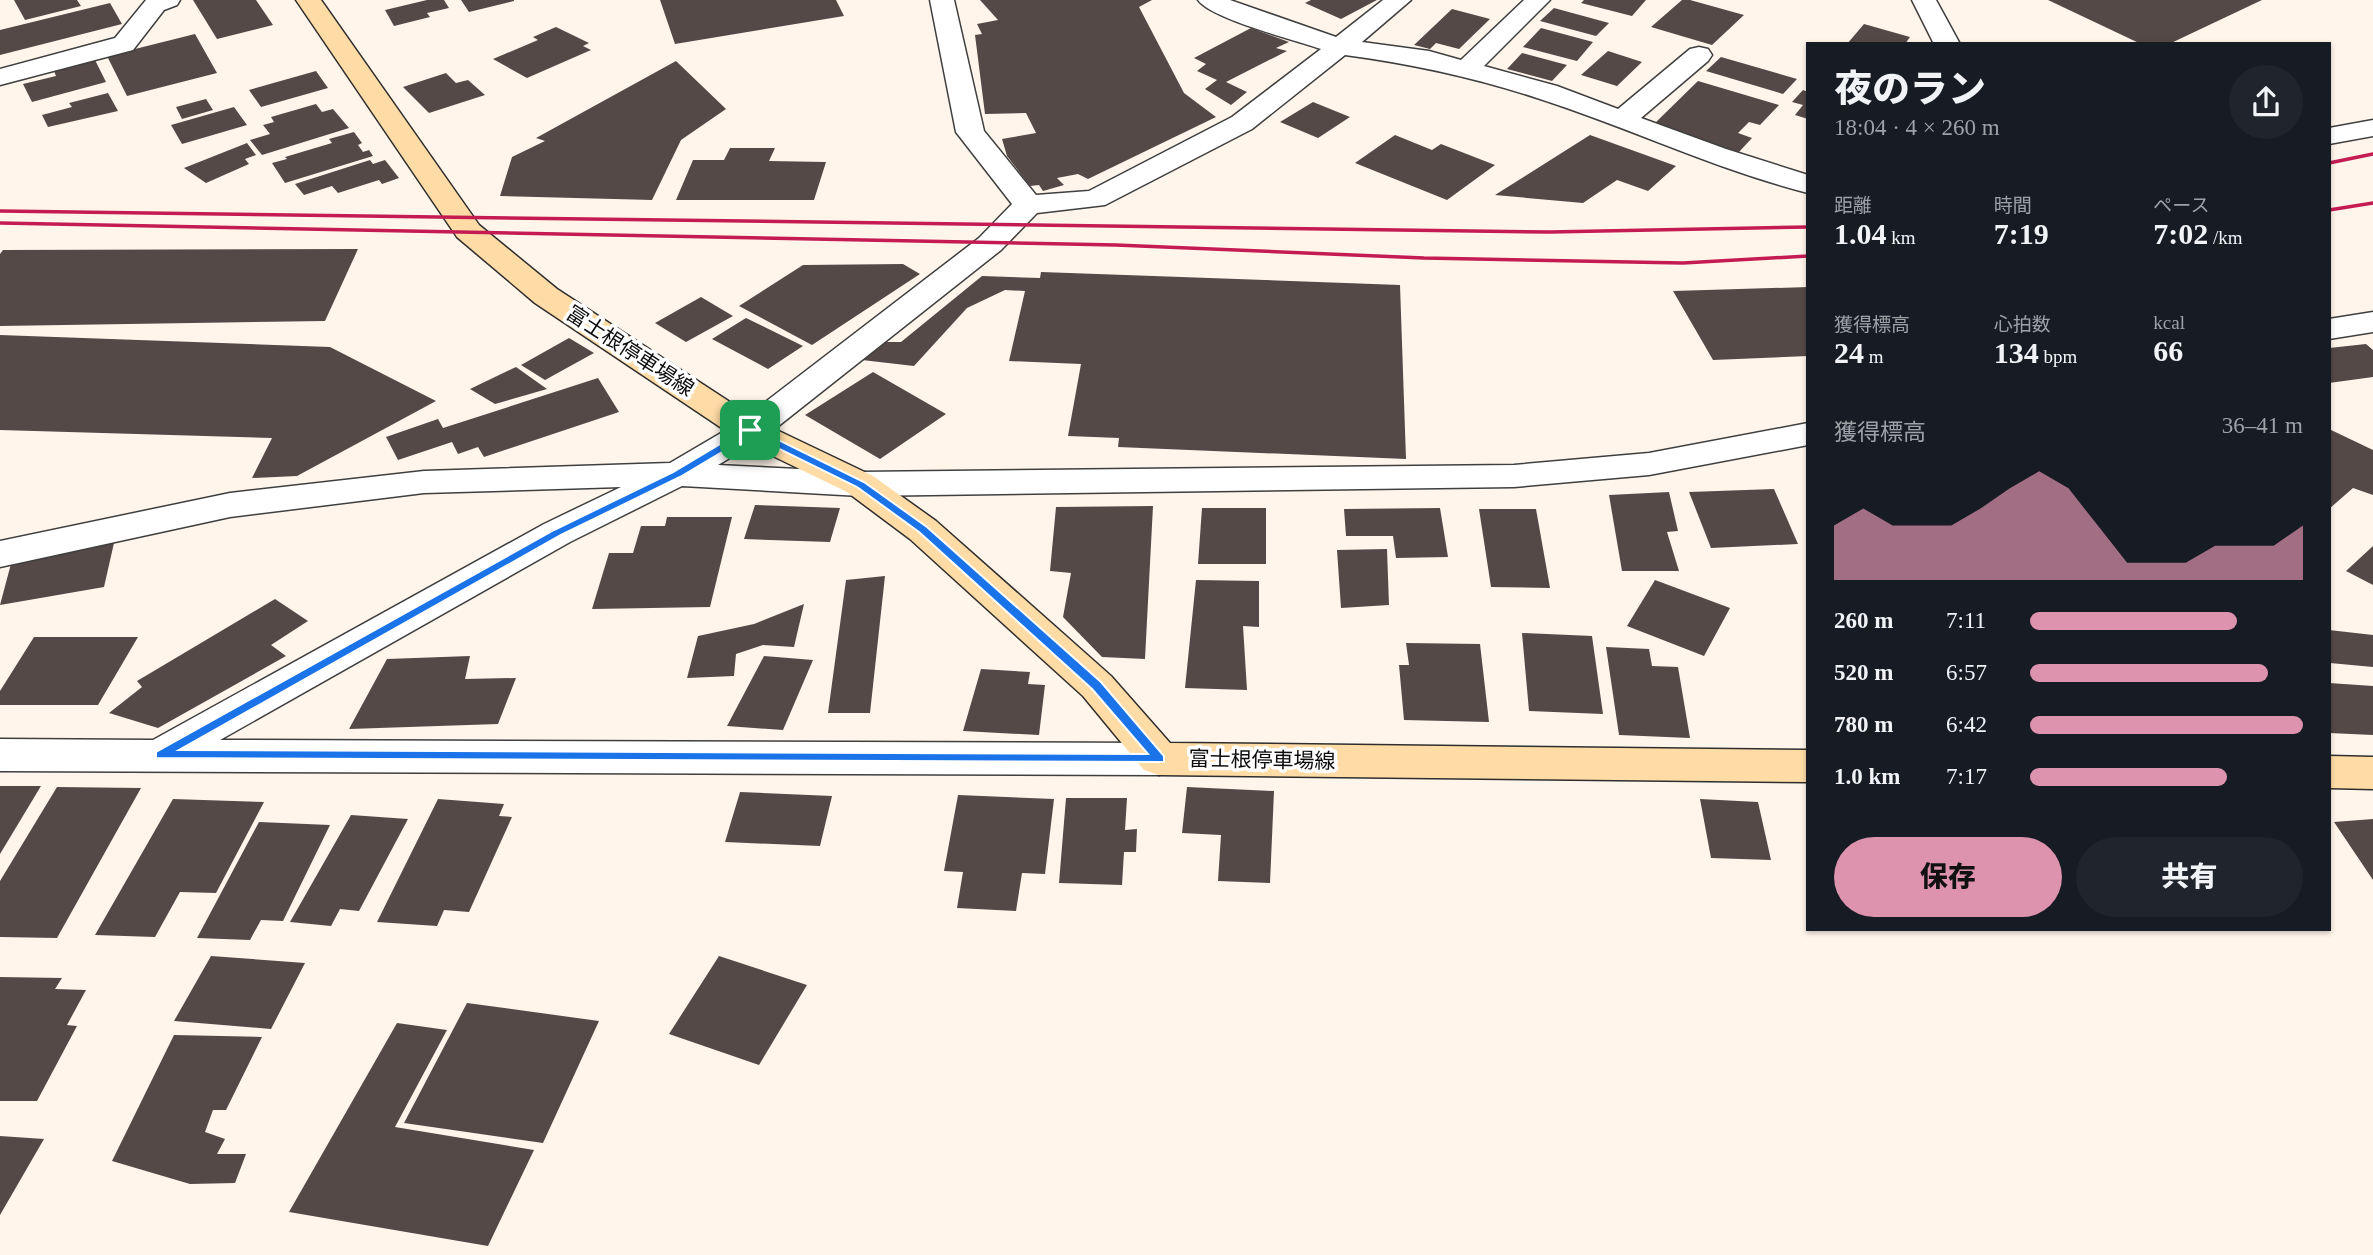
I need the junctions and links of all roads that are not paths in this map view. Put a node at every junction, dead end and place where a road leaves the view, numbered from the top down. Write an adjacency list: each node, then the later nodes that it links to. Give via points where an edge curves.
1 (167, 0): 12 (street, via 155,5 124,44)
2 (308, 0): 20 (main road, 富士根停車場線, via 468,232 546,296)
3 (942, 0): 17 (street, via 970,132)
4 (1210, 0): 9 (street)
5 (1399, 0): 9 (street)
6 (1538, 0): 11 (street)
7 (1924, 0): 8 (street)
8 (1946, 42)
9 (1339, 46): 11 (street); 17 (street, via 1242,123 1095,200)
10 (1699, 55): 13 (street)
11 (1465, 69): 13 (street)
12 (0, 76)
13 (1622, 120): 16 (street)
14 (2373, 128): 15 (street)
15 (2331, 136)
16 (1806, 183)
17 (1028, 205): 20 (street, via 990,244)
18 (2369, 324): 19 (street)
19 (2331, 328)
20 (750, 430): 22 (street); 23 (main road, 富士根停車場線)
21 (1806, 434): 23 (street, via 1649,464 1514,476)
22 (677, 474): 23 (street); 24 (street, via 424,482 230,505); 26 (street, via 557,533)
23 (860, 484): 27 (main road, 富士根停車場線, via 923,530 1097,685)
24 (0, 554)
25 (0, 755): 26 (street)
26 (160, 755): 27 (street)
27 (1159, 759): 28 (main road, 富士根停車場線)
28 (1806, 766)
29 (2331, 772): 30 (main road)
30 (2373, 773)

